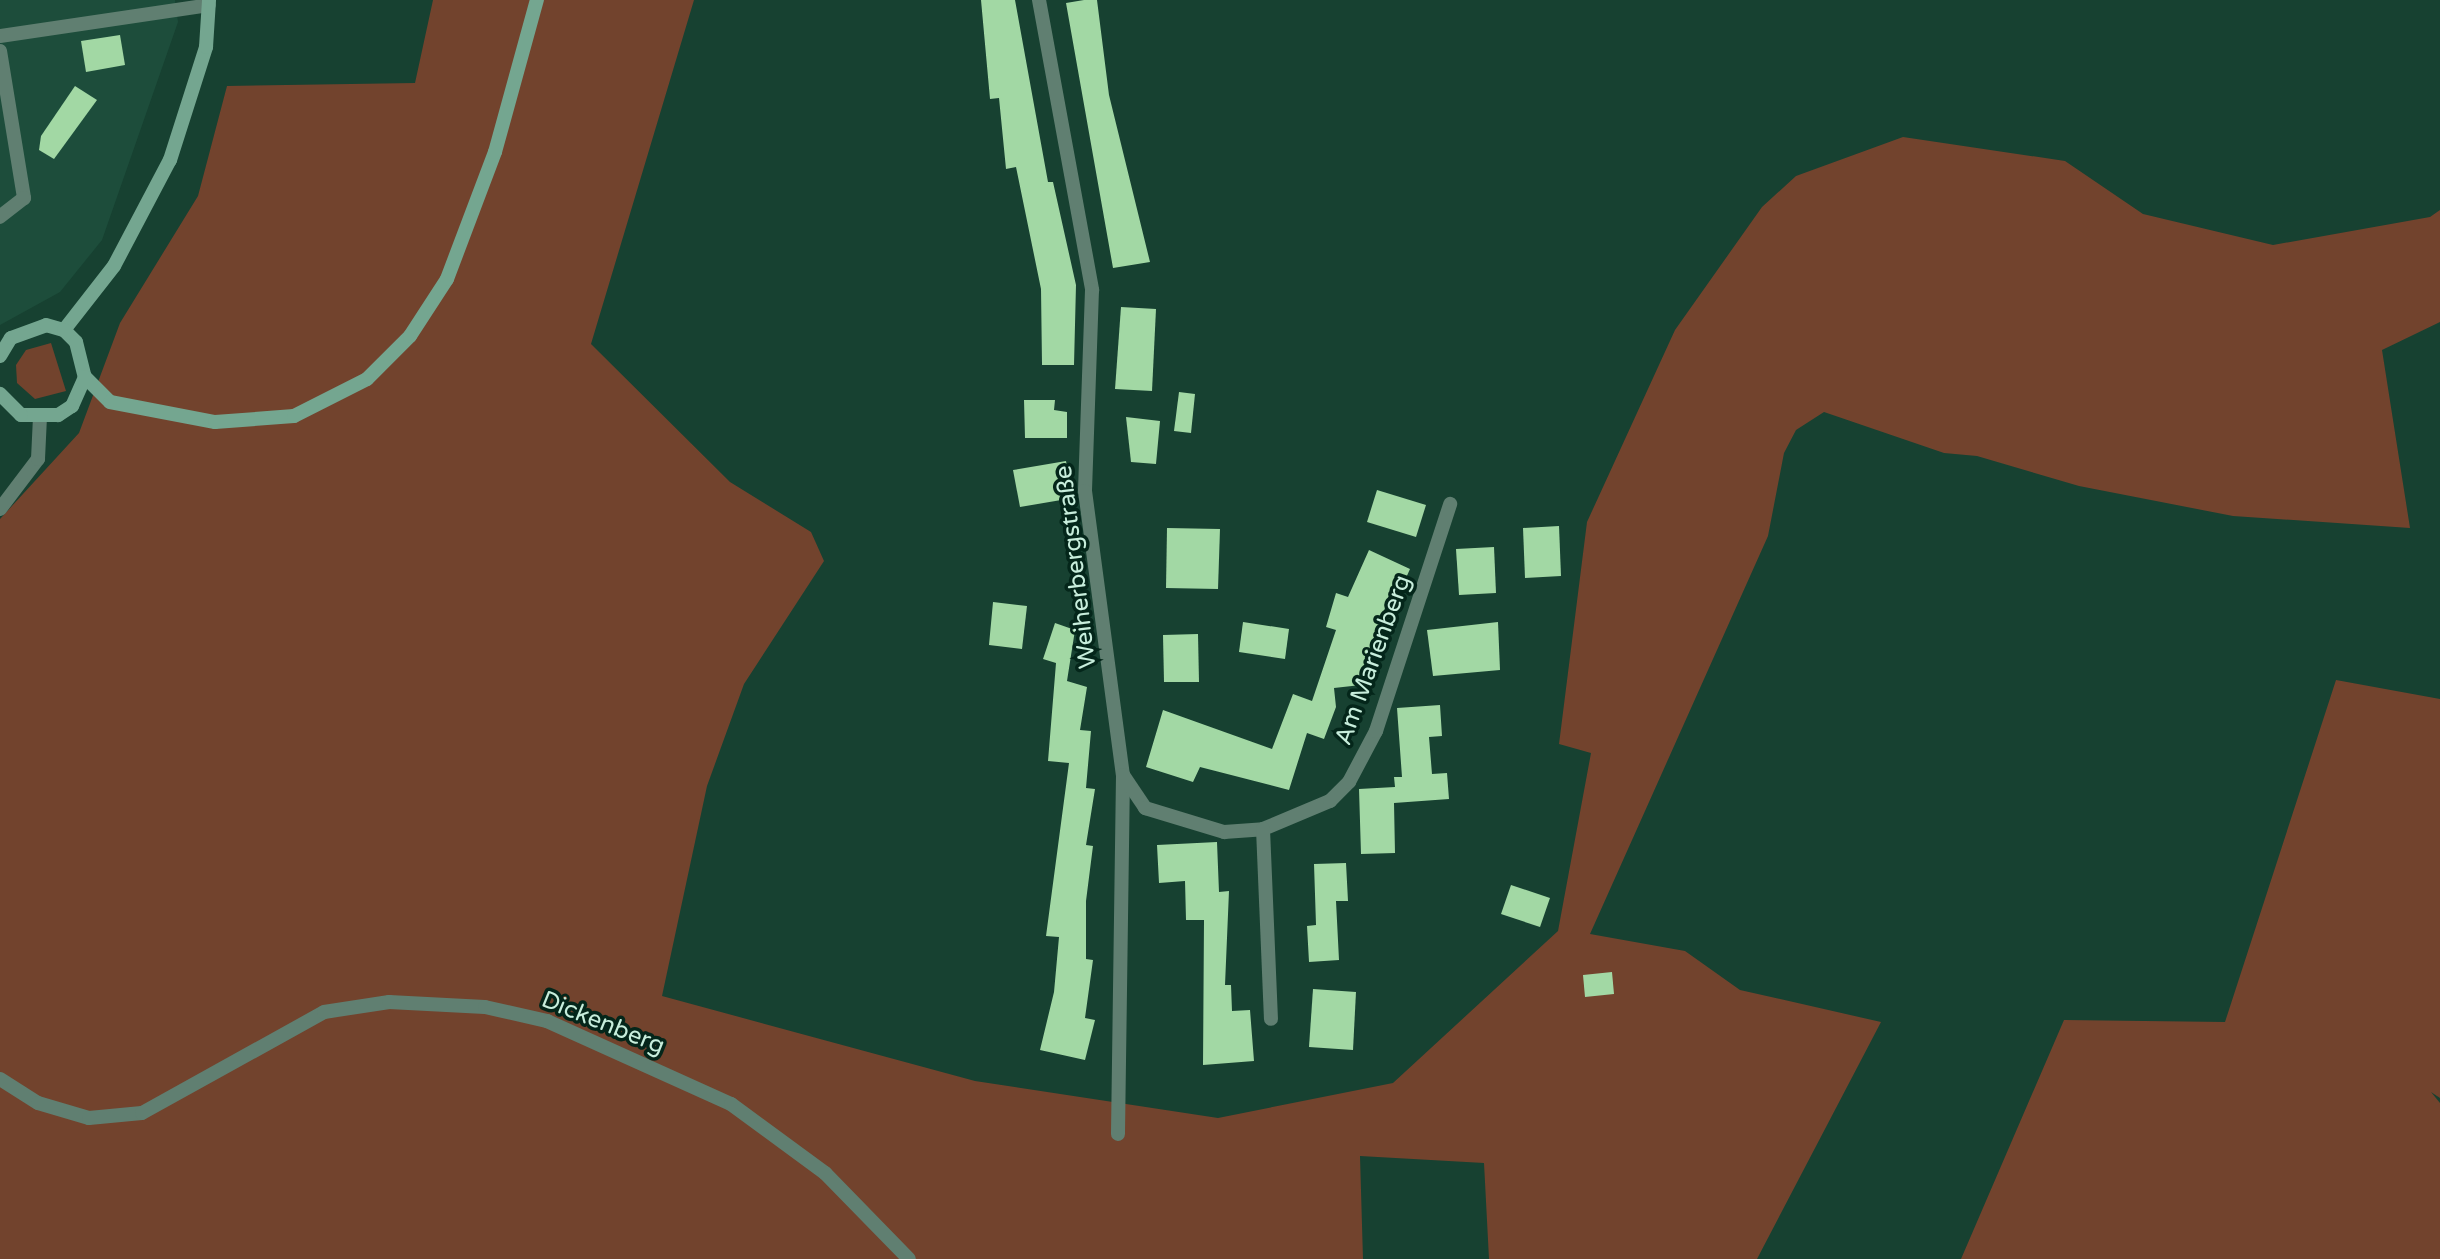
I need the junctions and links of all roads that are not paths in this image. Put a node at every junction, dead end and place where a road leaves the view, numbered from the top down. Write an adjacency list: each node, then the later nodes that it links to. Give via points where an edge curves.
1 (537, 0): 9 (street, via 495,152 447,279 410,336 367,379 294,416 215,422 110,402)
2 (1039, 0): 14 (street, Weiherbergstraße, via 1089,256 1085,491)
3 (209, 3): 4 (street); 7 (street, via 206,47 170,160 114,266)
4 (0, 36)
5 (0, 51): 6 (street, via 24,198)
6 (0, 217)
7 (64, 330): 8 (street, via 28,328); 9 (street, via 84,358)
8 (0, 356)
9 (85, 377): 11 (street, via 72,407)
10 (0, 394): 11 (street, via 21,415)
11 (40, 417): 13 (street, via 38,459)
12 (1450, 503): 15 (street, Am Marienberg, via 1412,633 1349,782 1330,801)
13 (0, 509)
14 (1123, 775): 15 (street, Am Marienberg, via 1144,808 1224,832); 18 (street, Weiherbergstraße)
15 (1263, 829): 16 (street)
16 (1271, 1019)
17 (0, 1079): 19 (street, Dickenberg, via 38,1103 89,1118 142,1113 324,1012 389,1002 485,1007 547,1021 731,1104 825,1173)
18 (1118, 1134)
19 (909, 1259)

